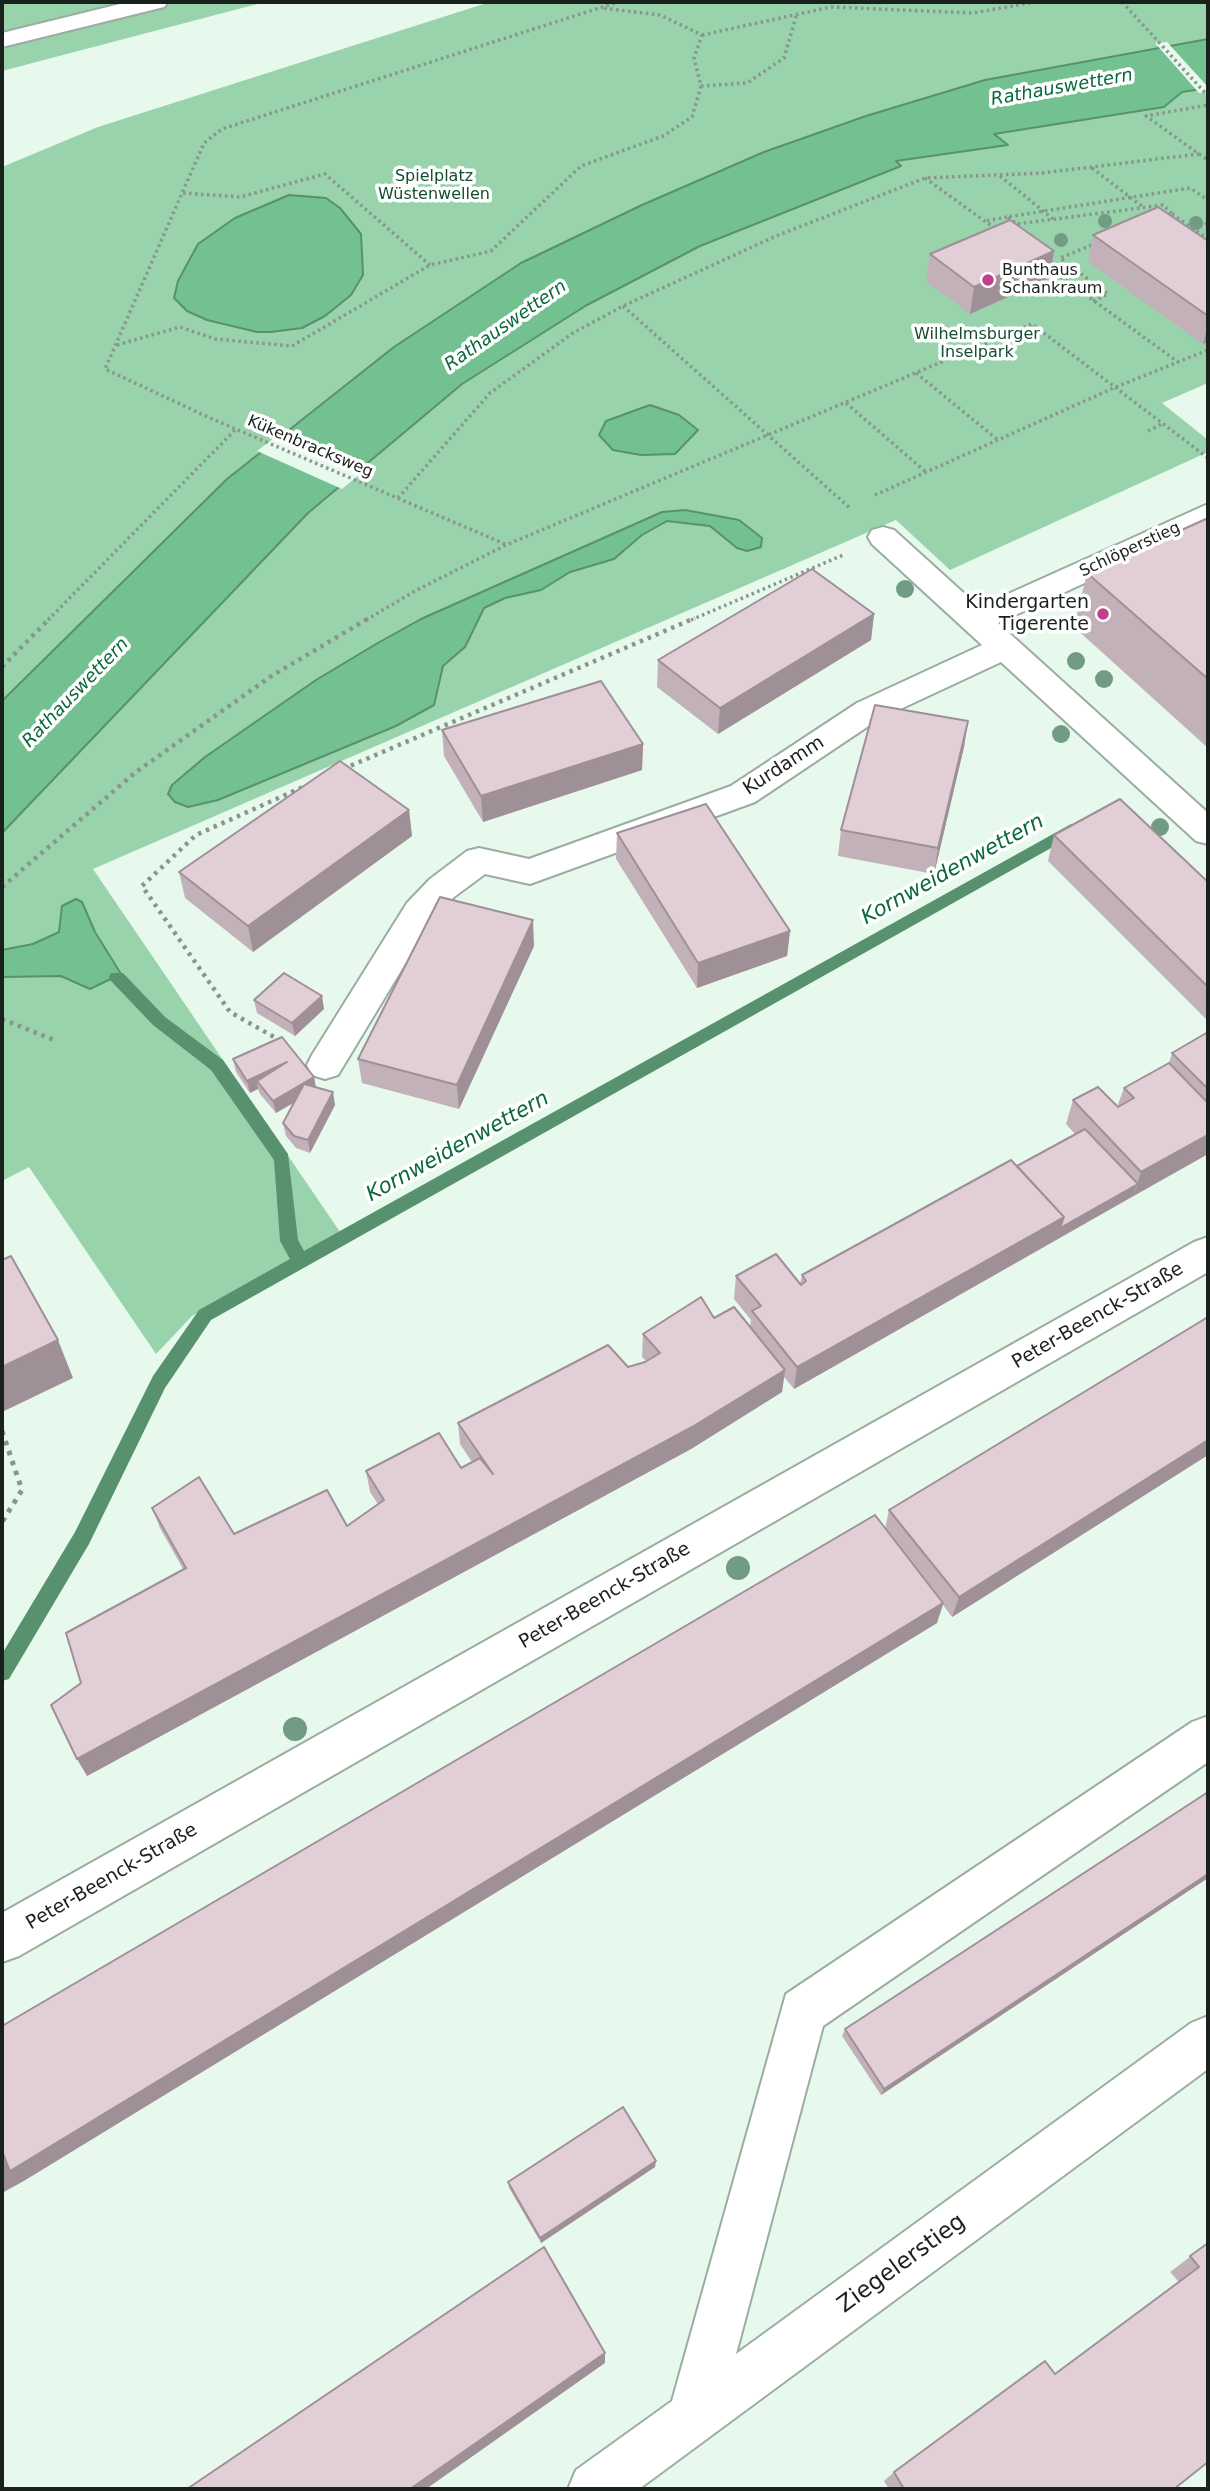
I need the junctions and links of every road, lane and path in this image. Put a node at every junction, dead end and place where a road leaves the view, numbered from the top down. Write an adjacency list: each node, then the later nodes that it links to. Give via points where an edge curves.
1 (156, 2): 8 (street)
2 (618, 2): 5 (path)
3 (1035, 2): 6 (path, via 973,13 831,7)
4 (1122, 2): 10 (path)
5 (600, 8): 7 (path, via 660,15); 17 (path, via 222,129 204,144)
6 (797, 12): 7 (path); 9 (path, via 784,58 747,83)
7 (702, 35): 9 (path, via 694,58)
8 (2, 40)
9 (701, 86): 33 (path, via 692,117 663,136 581,166 491,251)
10 (1208, 96)
11 (1208, 104): 12 (path, via 1146,116)
12 (1199, 154): 13 (path); 14 (path)
13 (1208, 160)
14 (1091, 167): 15 (path); 18 (path)
15 (999, 175): 16 (path); 21 (path)
16 (925, 178): 26 (path); 35 (path, via 776,236)
17 (183, 193): 33 (path, via 240,197 325,174); 36 (path)
18 (1131, 197): 19 (path, via 1190,188); 20 (path); 21 (path)
19 (1208, 200)
20 (1144, 208): 22 (path, via 1163,205); 24 (path)
21 (1043, 211): 23 (path); 24 (path)
22 (1172, 214): 25 (path); 28 (path)
23 (1007, 217): 24 (path, via 1017,224); 26 (path)
24 (1053, 219)
25 (1159, 219)
26 (985, 221): 29 (path)
27 (1208, 223): 28 (path)
28 (1194, 229): 30 (path)
29 (1007, 237)
30 (1208, 239)
31 (1097, 243): 34 (path, via 1060,258 1108,294)
32 (1039, 261): 34 (path)
33 (430, 265): 36 (path, via 292,346 215,338 180,327)
34 (1093, 301): 38 (path)
35 (623, 306): 45 (path); 50 (path, via 573,333 490,393)
36 (116, 346): 43 (path, Kükenbracksweg, via 106,369)
37 (1208, 350): 38 (path)
38 (1178, 363): 40 (path)
39 (916, 373): 40 (path, via 1032,324); 41 (path); 46 (path)
40 (1116, 387): 42 (path); 46 (path)
41 (846, 403): 45 (path); 48 (path)
42 (1164, 423): 44 (path); 47 (path)
43 (236, 429): 50 (path, Kükenbracksweg); 58 (path)
44 (1148, 431)
45 (767, 436): 52 (path); 55 (path)
46 (998, 440): 48 (path)
47 (1208, 458)
48 (926, 472): 49 (path)
49 (871, 497)
50 (398, 498): 55 (path, Kükenbracksweg)
51 (860, 502): 52 (path)
52 (849, 507): 54 (path)
53 (1208, 514): 56 (street, Schlöperstieg)
54 (883, 537): 56 (street); 59 (path)
55 (506, 545): 62 (path, via 415,591 270,677 136,772)
56 (976, 621): 57 (street)
57 (1005, 647): 61 (street); 65 (street, Kurdamm, via 868,711 743,794 530,872 479,860 419,912)
58 (2, 667)
59 (331, 775)
60 (306, 786): 65 (path, via 196,835 142,886 230,1012)
61 (1208, 832)
62 (2, 887)
63 (2, 1019): 64 (path)
64 (54, 1040)
65 (325, 1065)
66 (1208, 1253): 70 (street, Peter-Beenck-Straße)
67 (2, 1431): 68 (path, via 22,1490)
68 (2, 1522)
69 (1208, 1737): 72 (street, via 803,2011)
70 (2, 1939)
71 (1208, 2040): 72 (street, Ziegelerstieg)
72 (693, 2418): 73 (street, Ziegelerstieg)
73 (596, 2489)

